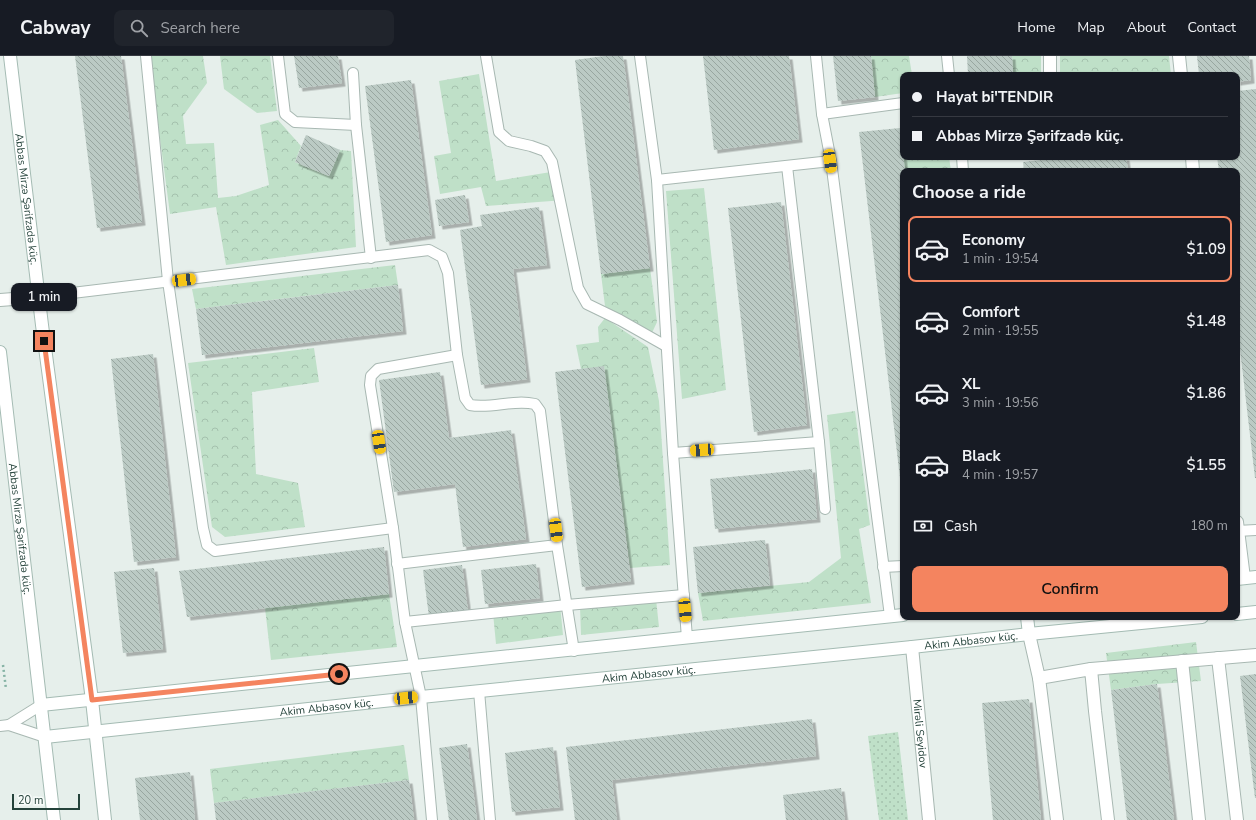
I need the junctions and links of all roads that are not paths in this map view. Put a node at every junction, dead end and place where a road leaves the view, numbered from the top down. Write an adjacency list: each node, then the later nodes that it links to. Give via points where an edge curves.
1 (10, 56): 22 (main road, Abbas Mirzə Şərifzadə küç.)
2 (146, 56): 21 (lane)
3 (278, 56): 16 (lane, via 285,114 295,122)
4 (486, 56): 24 (lane, via 499,132 509,141 545,151 552,162 578,288 587,304)
5 (640, 56): 19 (lane)
6 (816, 56): 15 (lane)
7 (947, 56): 11 (lane)
8 (1050, 56): 12 (main road)
9 (1179, 56): 13 (main road)
10 (353, 72): 16 (lane)
11 (949, 72)
12 (1050, 72)
13 (1182, 72)
14 (900, 103): 15 (lane)
15 (822, 114): 17 (lane)
16 (356, 125): 20 (lane)
17 (830, 161): 18 (lane); 37 (lane)
18 (787, 166): 19 (lane); 27 (lane)
19 (657, 180): 24 (lane)
20 (371, 258): 21 (lane); 26 (lane, via 429,250 442,257 448,273)
21 (168, 281): 22 (lane); 30 (lane, via 207,545 215,551)
22 (39, 297): 23 (main road); 60 (main road, Abbas Mirzə Şərifzadə küç.)
23 (0, 300)
24 (666, 346): 28 (lane)
25 (0, 352): 61 (main road, Abbas Mirzə Şərifzadə küç.)
26 (457, 355): 30 (lane, via 378,370 372,376 370,385); 33 (lane, via 465,398 470,405 479,407 524,401 535,404 540,412)
27 (819, 442): 28 (lane); 29 (lane)
28 (673, 453): 39 (lane)
29 (825, 509)
30 (393, 528): 35 (lane)
31 (1240, 528): 32 (lane)
32 (1256, 530)
33 (558, 545): 35 (lane); 40 (lane)
34 (1240, 545): 38 (main road)
35 (397, 564): 47 (lane)
36 (900, 566): 37 (lane)
37 (884, 567): 44 (lane)
38 (1246, 578)
39 (684, 595): 40 (lane); 49 (lane)
40 (567, 605): 47 (lane); 51 (lane)
41 (1256, 612): 42 (main road)
42 (1240, 614)
43 (900, 615): 44 (main road)
44 (890, 616): 49 (main road)
45 (1027, 620): 48 (main road)
46 (1171, 620): 48 (main road, Akim Abbasov küç.)
47 (405, 622): 55 (lane)
48 (1029, 634): 50 (main road, Akim Abbasov küç.); 57 (main road)
49 (687, 638): 51 (main road)
50 (912, 648): 58 (main road, Akim Abbasov küç.); 69 (main road, Mirəli Seyidov)
51 (574, 651): 55 (main road)
52 (1256, 655): 53 (main road)
53 (1218, 658): 54 (main road); 73 (main road)
54 (1182, 661): 56 (main road); 72 (main road)
55 (415, 666): 59 (lane); 60 (main road)
56 (1091, 669): 57 (main road); 71 (main road)
57 (1039, 678): 70 (main road)
58 (478, 691): 59 (main road, Akim Abbasov küç.); 68 (lane)
59 (421, 697): 63 (main road, Akim Abbasov küç.); 67 (lane)
60 (92, 700): 61 (main road); 63 (main road, Abbas Mirzə Şərifzadə küç.)
61 (41, 705): 62 (lane); 64 (main road, Abbas Mirzə Şərifzadə küç.)
62 (5, 726): 64 (lane)
63 (95, 732): 64 (main road, Akim Abbasov küç.); 66 (main road)
64 (45, 737): 65 (main road)
65 (54, 820)
66 (105, 820)
67 (432, 820)
68 (490, 820)
69 (929, 820)
70 (1057, 820)
71 (1108, 820)
72 (1199, 820)
73 (1236, 820)

